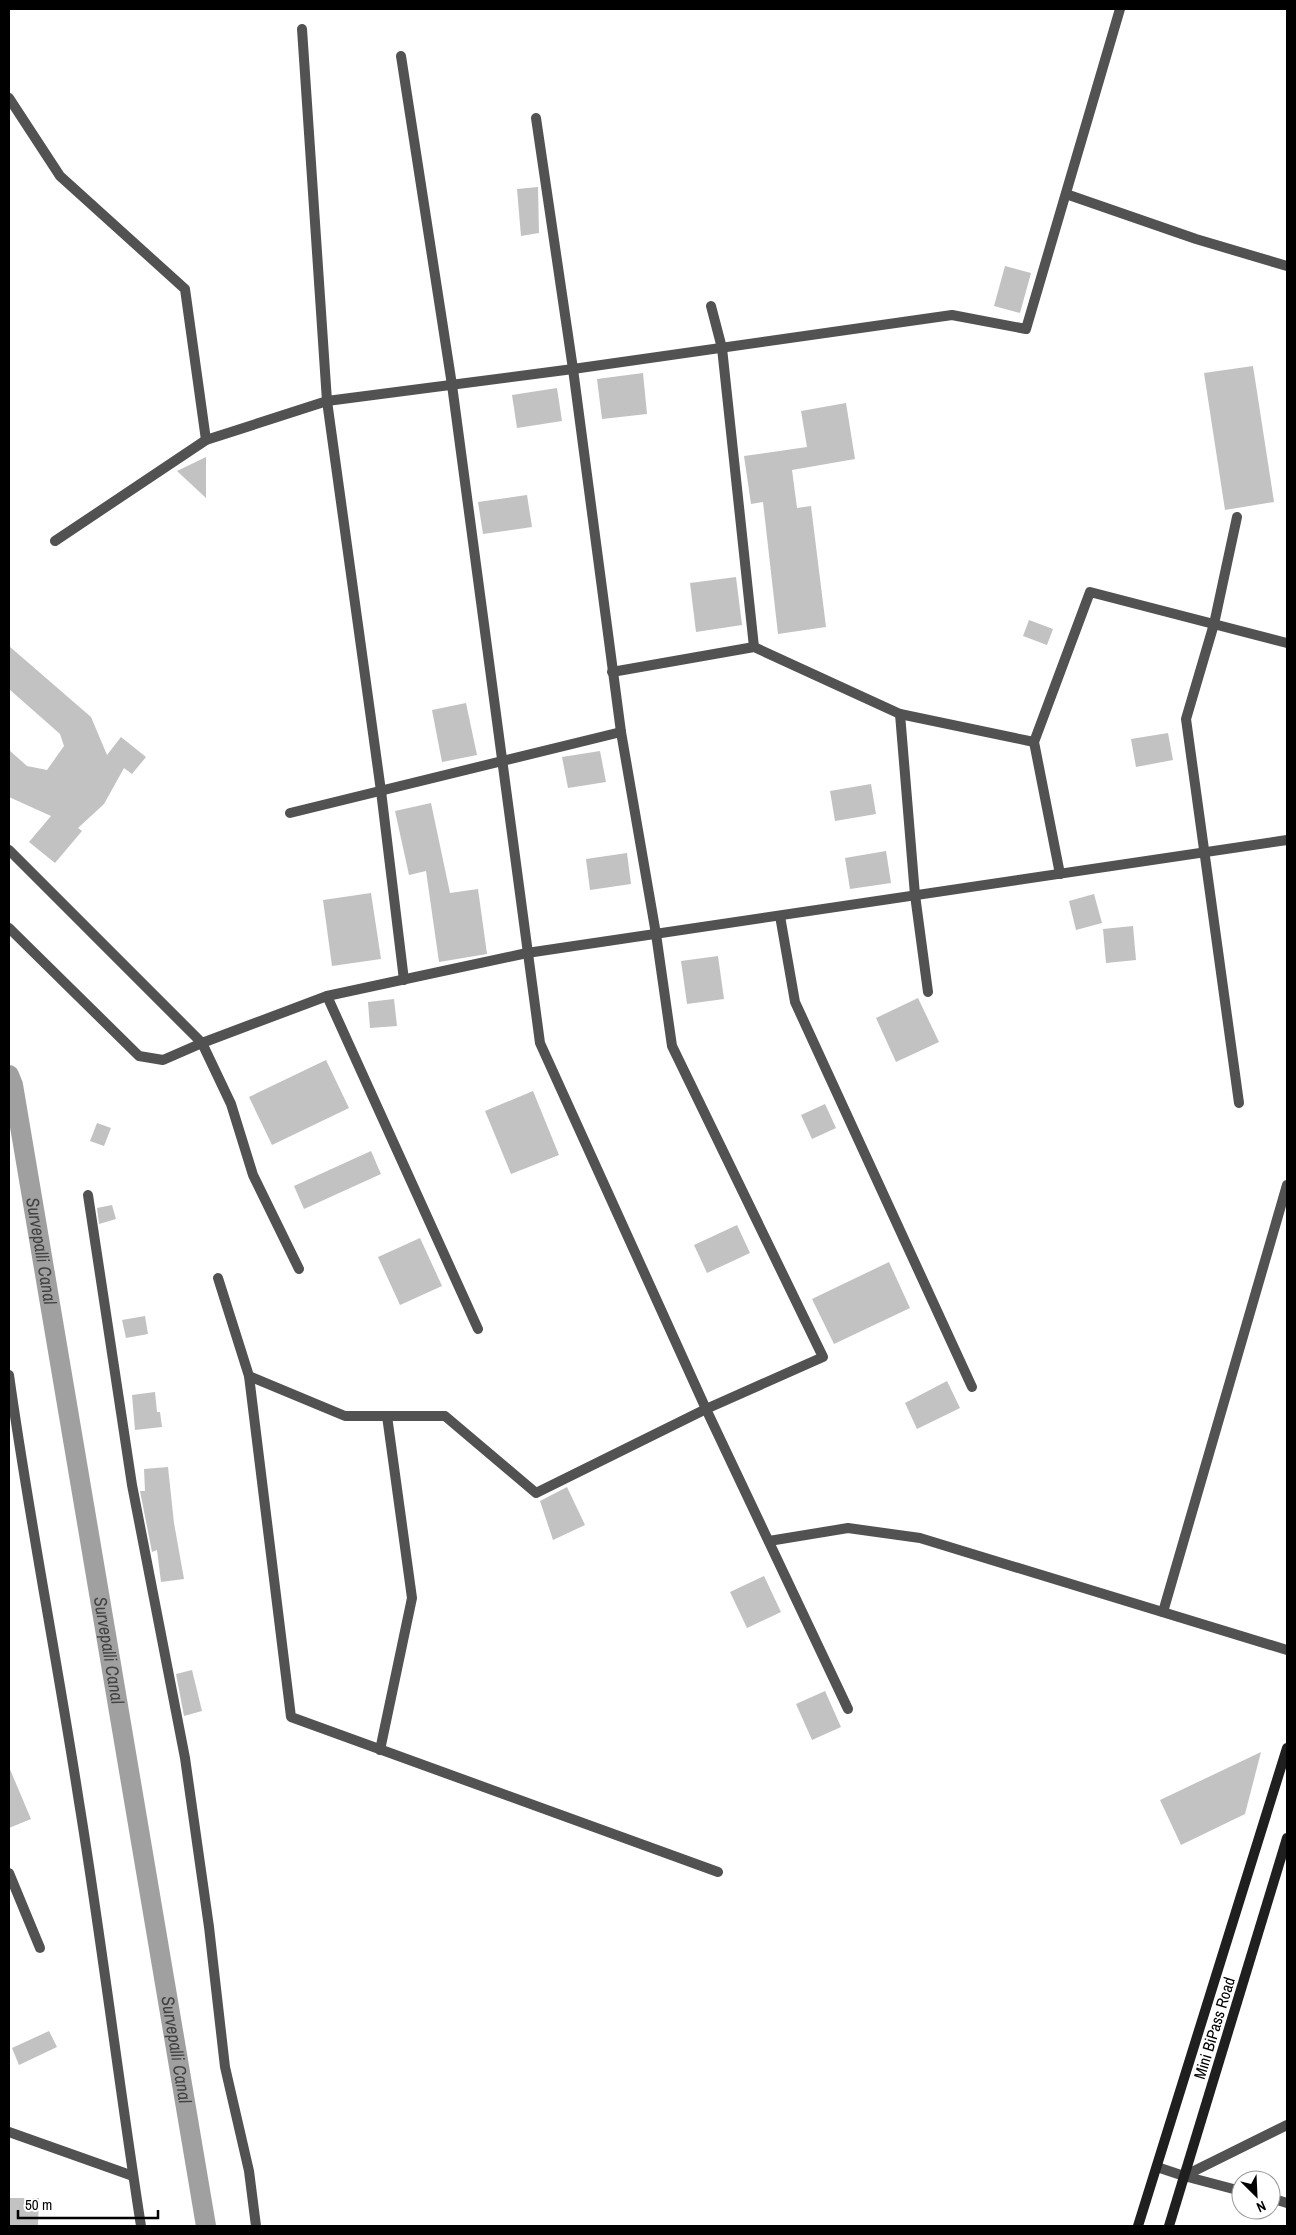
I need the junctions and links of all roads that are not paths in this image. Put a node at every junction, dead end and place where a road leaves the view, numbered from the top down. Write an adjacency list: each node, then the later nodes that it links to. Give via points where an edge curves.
1 (1120, 9): 6 (street)
2 (302, 29): 12 (street)
3 (401, 56): 11 (street)
4 (9, 98): 13 (street, via 60,176 185,289)
5 (536, 118): 10 (street)
6 (1066, 194): 7 (street, via 1196,239); 9 (street, via 1026,329 952,316)
7 (1287, 266)
8 (711, 306): 9 (street)
9 (722, 348): 10 (street); 18 (street)
10 (573, 369): 11 (street); 19 (street)
11 (452, 385): 12 (street); 23 (street)
12 (327, 401): 13 (street); 24 (street)
13 (206, 440): 15 (street)
14 (1237, 517): 16 (street)
15 (55, 541)
16 (1214, 624): 17 (street); 22 (street, via 1090,592); 28 (street, via 1186,719)
17 (1287, 643)
18 (754, 647): 19 (street); 20 (street)
19 (612, 672): 21 (street)
20 (900, 714): 22 (street); 30 (street)
21 (621, 732): 23 (street); 33 (street)
22 (1034, 742): 29 (street)
23 (502, 761): 24 (street); 34 (street)
24 (381, 791): 25 (street); 35 (street)
25 (290, 813)
26 (1287, 840): 28 (street)
27 (9, 850): 38 (street)
28 (1205, 852): 29 (street); 39 (street)
29 (1060, 874): 30 (street)
30 (915, 895): 31 (street); 36 (street)
31 (780, 916): 33 (street); 47 (street, via 795,1002)
32 (9, 928): 38 (street, via 139,1056 163,1060)
33 (656, 934): 34 (street); 48 (street, via 672,1046 822,1357)
34 (527, 953): 35 (street); 48 (street, via 540,1043)
35 (404, 980): 37 (street)
36 (928, 992)
37 (327, 996): 38 (street); 44 (street)
38 (202, 1043): 42 (street, via 231,1104 253,1176)
39 (1240, 1103)
40 (1287, 1185): 51 (street)
41 (88, 1195): 67 (street, via 132,1484 185,1758 225,2067 249,2171)
42 (299, 1270)
43 (218, 1278): 46 (street)
44 (478, 1329)
45 (9, 1375): 63 (street, via 104,1957)
46 (249, 1376): 49 (street, via 344,1416); 55 (street, via 291,1717)
47 (972, 1387)
48 (706, 1409): 49 (street, via 536,1493 445,1416); 50 (street)
49 (387, 1416): 55 (street, via 412,1598)
50 (769, 1541): 51 (street, via 848,1528 920,1538); 53 (street)
51 (1163, 1612): 52 (street)
52 (1287, 1650)
53 (848, 1709)
54 (1287, 1748): 62 (main road)
55 (380, 1750): 57 (street)
56 (1287, 1838): 64 (main road, Mini BiPass Road)
57 (718, 1872)
58 (9, 1873): 59 (street)
59 (40, 1948)
60 (1287, 2126): 64 (street)
61 (9, 2132): 63 (street)
62 (1157, 2167): 64 (street); 68 (main road)
63 (134, 2176): 66 (street)
64 (1184, 2176): 65 (street); 69 (main road, Mini BiPass Road)
65 (1231, 2188)
66 (142, 2226)
67 (256, 2226)
68 (1138, 2226)
69 (1169, 2226)

